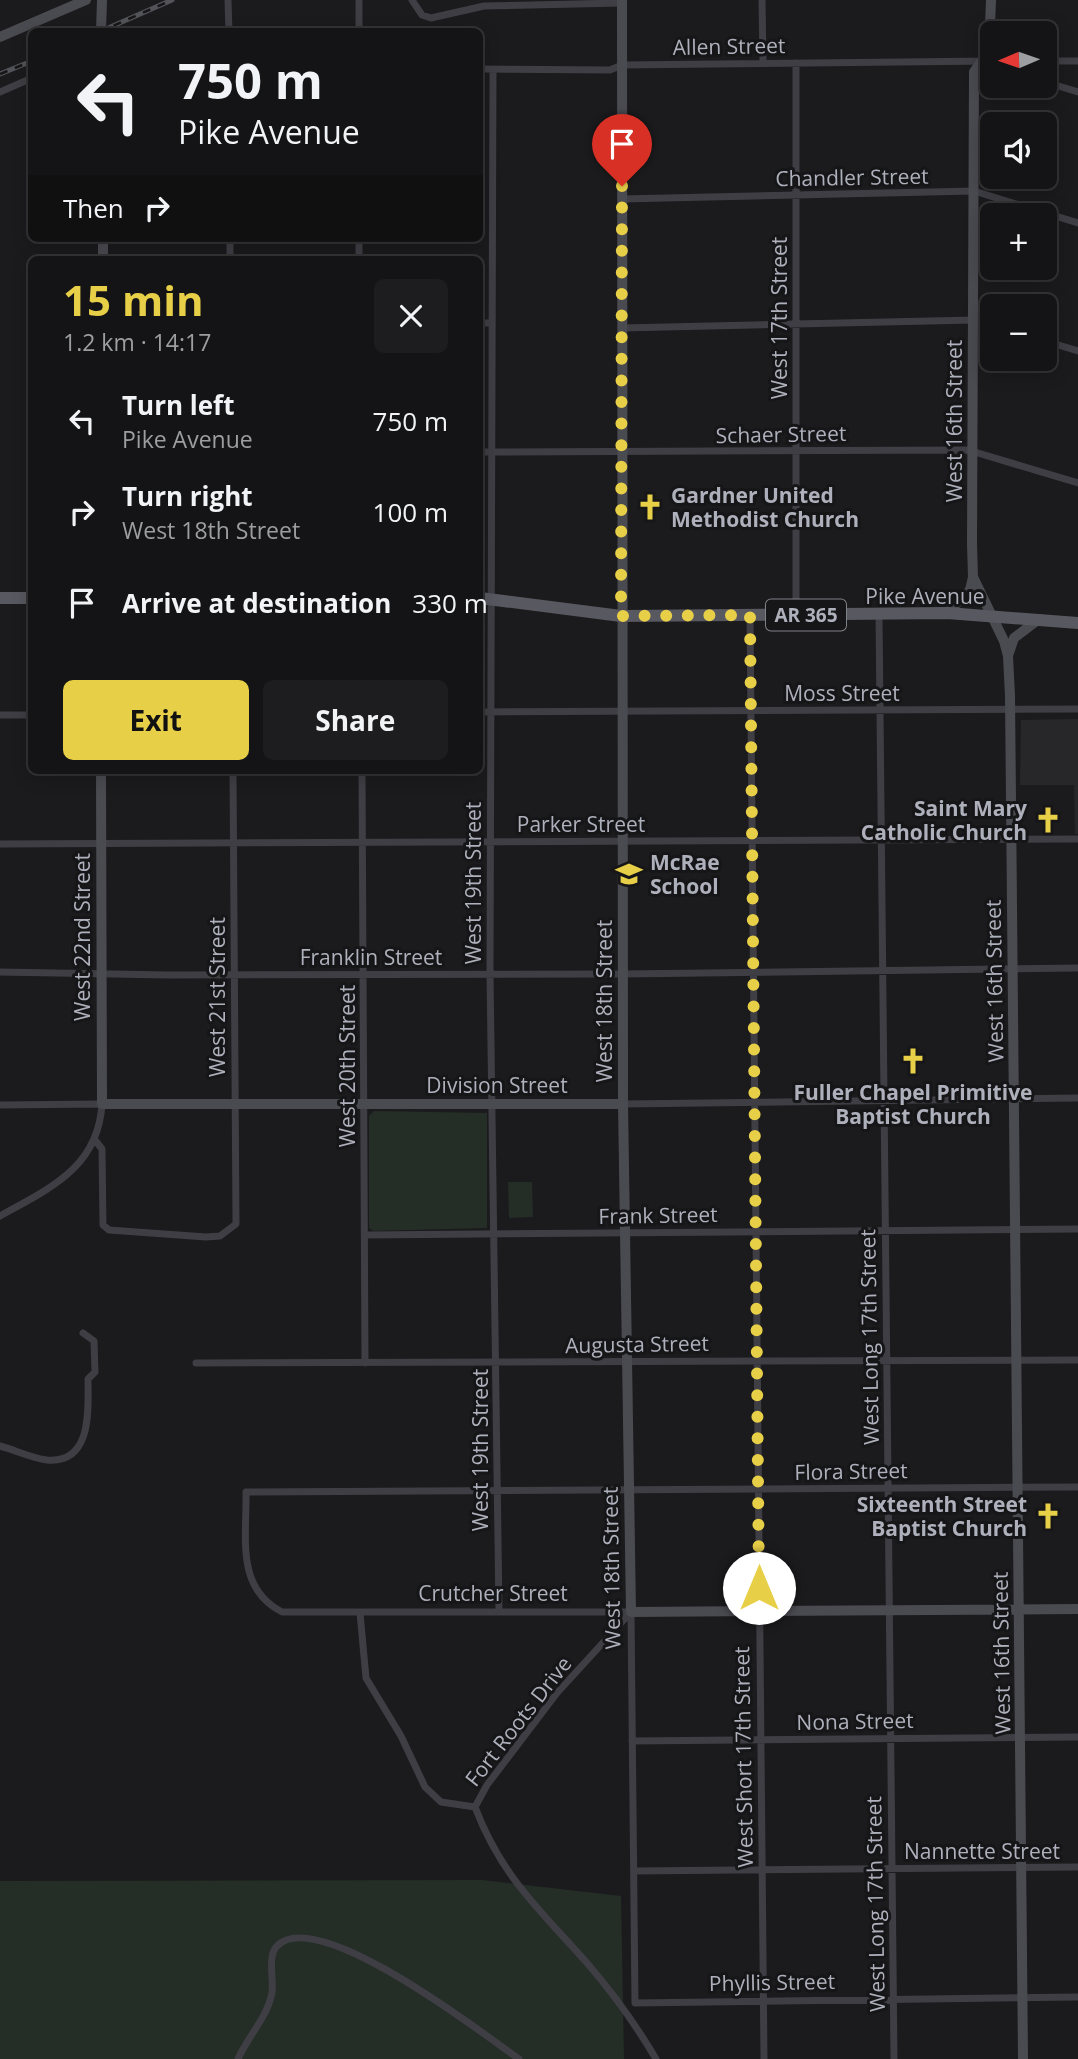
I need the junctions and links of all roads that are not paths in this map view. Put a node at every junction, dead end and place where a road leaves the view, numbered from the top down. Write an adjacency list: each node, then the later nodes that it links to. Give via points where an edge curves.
1 (86, 0): 13 (street)
2 (102, 0): 10 (street)
3 (228, 0): 11 (street)
4 (359, 0): 12 (street)
5 (412, 0): 8 (street, via 422,15 431,18 484,6)
6 (762, 0): 18 (street)
7 (991, 0): 9 (street, West 16th Street)
8 (622, 1): 19 (street, West 18th Street)
9 (990, 21)
10 (102, 28)
11 (229, 28)
12 (359, 28)
13 (0, 37)
14 (980, 61): 17 (street, Allen Street); 26 (street, West 16th Street, via 974,72)
15 (1057, 61): 16 (street)
16 (1078, 61)
17 (796, 63): 18 (street, Allen Street); 27 (street, West 17th Street)
18 (763, 64): 19 (street, Allen Street)
19 (622, 65): 21 (street, Allen Street, via 610,70); 28 (street, West 18th Street)
20 (483, 69): 21 (street, Allen Street)
21 (493, 70): 33 (street, West 19th Street)
22 (28, 80): 24 (street)
23 (1057, 86): 25 (street)
24 (0, 92)
25 (1078, 92)
26 (974, 191): 27 (street, Chandler Street); 29 (street, Chandler Street); 30 (street, West 16th Street)
27 (796, 195): 28 (street, Chandler Street); 34 (street, West 17th Street)
28 (622, 199): 35 (street, West 18th Street)
29 (1078, 223)
30 (974, 320): 31 (street); 34 (street); 41 (street, West 16th Street)
31 (980, 322)
32 (483, 323): 33 (street)
33 (492, 323): 40 (street, West 19th Street)
34 (796, 324): 35 (street); 38 (street, West 17th Street)
35 (622, 328): 42 (street, West 18th Street)
36 (1057, 345): 37 (street)
37 (1078, 351)
38 (796, 451): 41 (street, Schaer Street); 42 (street, Schaer Street); 50 (street, West 17th Street)
39 (483, 452): 40 (street, Schaer Street)
40 (491, 452): 42 (street, Schaer Street); 47 (street, West 19th Street)
41 (973, 452): 43 (street, Schaer Street); 44 (street, West 16th Street)
42 (622, 453): 52 (street, West 18th Street)
43 (1078, 483)
44 (973, 577): 48 (street, via 970,590); 53 (street, West 16th Street)
45 (0, 598): 46 (main road)
46 (28, 598)
47 (485, 599): 52 (main road, Pike Avenue / AR 365); 62 (street, West 19th Street)
48 (947, 613): 51 (main road, Pike Avenue / AR 365); 53 (main road, Pike Avenue / AR 365)
49 (750, 615): 50 (main road, Pike Avenue / AR 365); 52 (main road, Pike Avenue / AR 365); 60 (street, West Short 17th Street)
50 (796, 615): 51 (main road, Pike Avenue / AR 365)
51 (879, 615): 58 (street, West Long 17th Street)
52 (621, 616): 63 (street, West 18th Street)
53 (991, 616): 54 (main road, Pike Avenue / AR 365); 56 (street, West 16th Street)
54 (1039, 619): 55 (main road, Pike Avenue / AR 365); 56 (street, via 1014,638)
55 (1078, 623)
56 (1008, 656): 59 (street, West 16th Street)
57 (1078, 709): 59 (street, Moss Street)
58 (880, 710): 59 (street, Moss Street); 60 (street, Moss Street); 71 (street, West Long 17th Street)
59 (1010, 710): 69 (street, West 16th Street)
60 (751, 711): 63 (street, Moss Street); 73 (street, West Short 17th Street)
61 (483, 712): 62 (street, Moss Street)
62 (490, 712): 63 (street, Moss Street); 75 (street, West 19th Street)
63 (622, 712): 72 (street, West 18th Street)
64 (0, 715): 65 (street)
65 (28, 715)
66 (101, 774): 76 (street, West 22nd Street)
67 (233, 774): 77 (street, West 21st Street)
68 (362, 774): 74 (street, West 20th Street)
69 (1012, 839): 70 (street, Parker Street); 71 (street, Parker Street); 81 (street, West 16th Street)
70 (1078, 839)
71 (882, 840): 73 (street, Parker Street); 80 (street, West Long 17th Street)
72 (623, 841): 73 (street, Parker Street); 75 (street, Parker Street); 86 (street, West 18th Street)
73 (752, 841): 83 (street, West Short 17th Street)
74 (362, 842): 75 (street, Parker Street); 77 (street, Parker Street); 88 (street, West 20th Street)
75 (491, 842): 85 (street, West 19th Street)
76 (101, 843): 77 (street, Parker Street); 78 (street, Parker Street); 84 (street, West 22nd Street)
77 (234, 843): 87 (street, West 21st Street)
78 (0, 844)
79 (1078, 968): 81 (street, Franklin Street)
80 (882, 971): 81 (street, Franklin Street); 83 (street, Franklin Street); 91 (street, West Long 17th Street)
81 (1013, 971): 90 (street, West 16th Street)
82 (0, 972): 84 (street, Franklin Street)
83 (753, 972): 86 (street, Franklin Street); 92 (street, West Short 17th Street)
84 (102, 973): 87 (street, Franklin Street); 93 (street, West 22nd Street)
85 (491, 974): 86 (street, Franklin Street); 88 (street, Franklin Street); 96 (street, West 19th Street)
86 (622, 974): 97 (street, West 18th Street)
87 (236, 975): 88 (street, Franklin Street); 94 (street, West 21st Street)
88 (365, 975): 95 (street, West 20th Street)
89 (1078, 1098): 90 (street, Division Street)
90 (1014, 1099): 91 (street, Division Street); 102 (street, West 16th Street)
91 (884, 1101): 92 (street, Division Street); 103 (street, West Long 17th Street)
92 (755, 1102): 97 (street, Division Street); 104 (street, West Short 17th Street)
93 (102, 1104): 94 (street, Division Street); 98 (street, Division Street); 99 (street)
94 (236, 1104): 95 (street, Division Street); 99 (street, West 21st Street, via 236,1224 220,1236 109,1230 103,1225 102,1149)
95 (364, 1104): 96 (street, Division Street); 107 (street, West 20th Street)
96 (494, 1104): 97 (street, Division Street); 106 (street, West 19th Street)
97 (623, 1104): 105 (street, West 18th Street)
98 (0, 1105)
99 (95, 1140): 100 (street, via 62,1180)
100 (0, 1216)
101 (1078, 1228): 102 (street, Frank Street)
102 (1016, 1229): 103 (street, Frank Street); 109 (street, West 16th Street)
103 (885, 1230): 104 (street, Frank Street); 110 (street, West Long 17th Street)
104 (756, 1231): 105 (street, Frank Street); 112 (street, West Short 17th Street)
105 (627, 1233): 106 (street, Frank Street); 113 (street, West 18th Street)
106 (495, 1234): 107 (street, Frank Street); 116 (street, West 19th Street)
107 (365, 1235): 115 (street, West 20th Street)
108 (83, 1333): 117 (street, via 94,1341 95,1372 88,1379 84,1438 62,1457 48,1460)
109 (1017, 1358): 110 (street, Augusta Street); 111 (street, Augusta Street); 118 (street, West 16th Street)
110 (887, 1360): 112 (street, Augusta Street); 120 (street, West Long 17th Street)
111 (1078, 1360)
112 (757, 1361): 113 (street, Augusta Street); 122 (street, West Short 17th Street)
113 (628, 1362): 116 (street, Augusta Street); 121 (street, West 18th Street)
114 (196, 1363): 115 (street, Augusta Street)
115 (365, 1363): 116 (street, Augusta Street)
116 (497, 1363): 123 (street, West 19th Street)
117 (0, 1446)
118 (1018, 1487): 119 (street, Flora Street); 120 (street, Flora Street); 124 (street, West 16th Street)
119 (1078, 1487)
120 (888, 1488): 122 (street, Flora Street); 126 (street, West Long 17th Street)
121 (630, 1489): 122 (street, Flora Street); 123 (street, Flora Street); 128 (street, West 18th Street)
122 (759, 1489): 131 (street, West Short 17th Street)
123 (498, 1490): 127 (street, West 19th Street); 129 (street, Flora Street, via 246,1492 251,1584 270,1606)
124 (1020, 1609): 125 (street, Crutcher Street); 126 (street, Crutcher Street); 132 (street, West 16th Street)
125 (1078, 1609)
126 (889, 1610): 131 (street, Crutcher Street); 134 (street, West Long 17th Street)
127 (499, 1612): 128 (street, Crutcher Street); 130 (street, Crutcher Street)
128 (631, 1612): 131 (street, Crutcher Street); 136 (street, West 18th Street); 137 (street, Fort Roots Drive, via 557,1693)
129 (286, 1613): 130 (street, Crutcher Street)
130 (360, 1613): 137 (street, via 366,1678 425,1787 441,1802)
131 (759, 1613): 135 (street, West Short 17th Street)
132 (1021, 1737): 133 (street, Nona Street); 134 (street, Nona Street); 139 (street, West 16th Street)
133 (1078, 1737)
134 (891, 1738): 135 (street, Nona Street); 140 (street, West Long 17th Street)
135 (761, 1740): 136 (street, Nona Street); 141 (street, West Short 17th Street)
136 (632, 1741): 142 (street, West 18th Street)
137 (475, 1807): 150 (street, Fort Roots Drive, via 515,1884 587,1964)
138 (1078, 1867): 139 (street, Nannette Street)
139 (1022, 1868): 140 (street, Nannette Street); 143 (street, West 16th Street)
140 (892, 1869): 141 (street, Nannette Street); 145 (street, West Long 17th Street)
141 (762, 1870): 142 (street, Nannette Street); 146 (street, West Short 17th Street)
142 (634, 1871): 147 (street, West 18th Street)
143 (1023, 1997): 144 (street, Phyllis Street); 145 (street, Phyllis Street); 153 (street, West 16th Street)
144 (1078, 1997)
145 (893, 1999): 146 (street, Phyllis Street); 152 (street, West Long 17th Street)
146 (764, 2000): 147 (street, Phyllis Street); 151 (street, West Short 17th Street)
147 (635, 2003)
148 (239, 2059): 149 (street, via 268,2006 274,1951 281,1943 301,1937 395,1973)
149 (519, 2059)
150 (656, 2059)
151 (764, 2059)
152 (894, 2059)
153 (1023, 2059)

